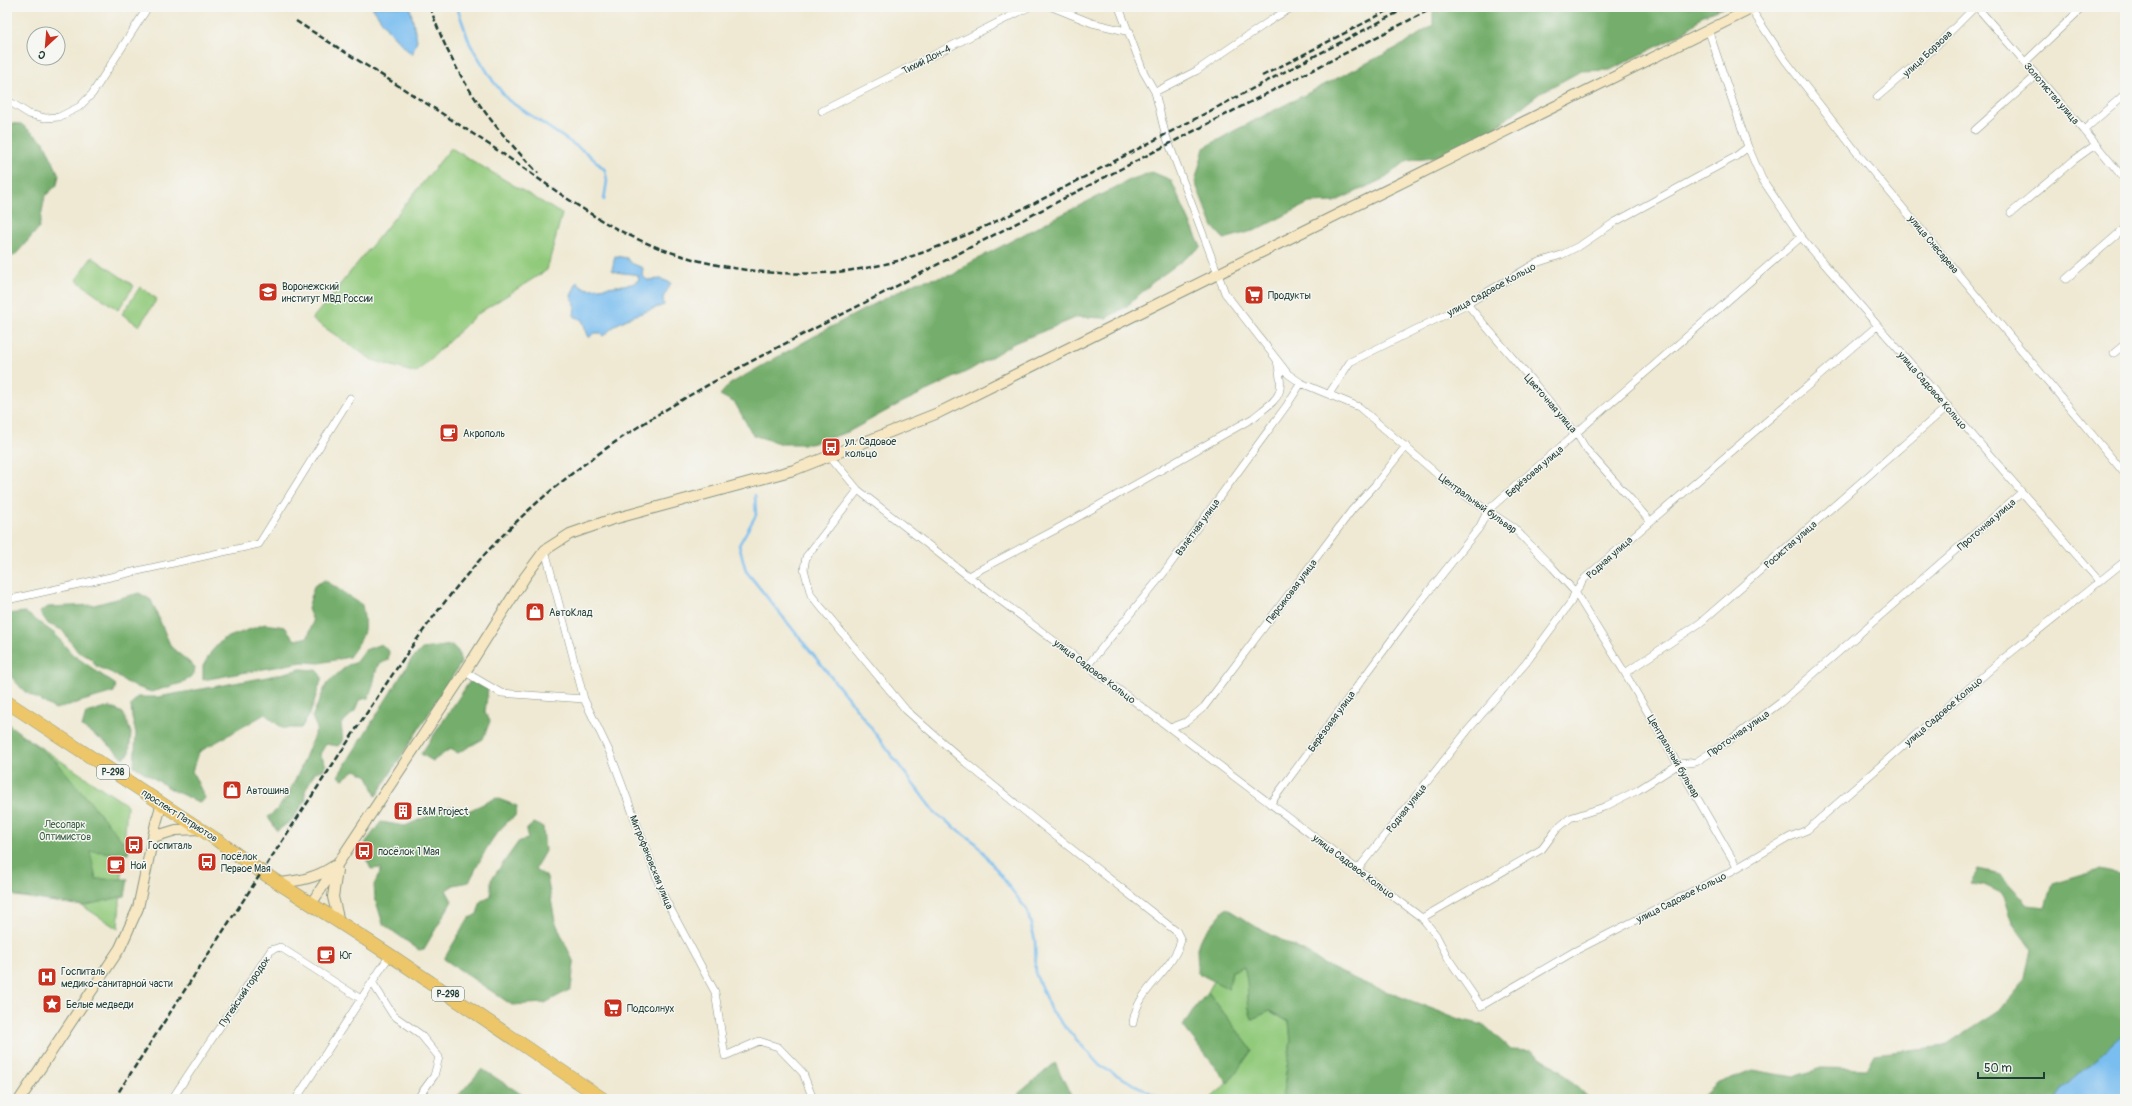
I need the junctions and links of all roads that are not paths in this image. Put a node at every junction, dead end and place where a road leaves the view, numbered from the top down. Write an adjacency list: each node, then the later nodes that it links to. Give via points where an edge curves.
1 (148, 7): 16 (street, via 92,94 80,107 59,117 46,118 29,114)
2 (1029, 7): 17 (street, Тихий Дон-4)
3 (1052, 7): 10 (street, via 1092,23)
4 (1119, 7): 10 (street, Центральный бульвар)
5 (1293, 7): 13 (street, via 1196,71)
6 (1976, 7): 11 (street, Золотистая улица); 15 (street, улица Борзова, via 1930,52)
7 (2083, 7): 11 (street)
8 (1753, 8): 9 (street); 40 (street, улица Снесарева, via 1785,60 1858,154)
9 (1708, 29): 21 (street, улица Садовое Кольцо); 26 (street)
10 (1130, 32): 13 (street, Центральный бульвар, via 1143,71)
11 (2025, 62): 12 (street, Золотистая улица)
12 (2037, 76): 18 (street); 19 (street, Золотистая улица)
13 (1155, 92): 26 (street, Центральный бульвар, via 1165,133)
14 (2125, 94): 19 (street)
15 (1877, 97)
16 (7, 100)
17 (822, 111)
18 (1975, 130)
19 (2084, 130): 20 (street, Золотистая улица)
20 (2095, 145): 22 (street, Золотистая улица); 23 (street)
21 (1748, 147): 25 (street, улица Садовое Кольцо, via 1762,179); 28 (street, улица Садовое Кольцо, via 1735,157 1615,222 1582,245 1536,263)
22 (2125, 180)
23 (2011, 213)
24 (2125, 228): 27 (street)
25 (1801, 237): 29 (street, улица Садовое Кольцо); 37 (street, Берёзовая улица)
26 (1218, 274): 32 (street, Центральный бульвар, via 1225,293); 39 (street, via 938,413)
27 (2066, 279)
28 (1467, 304): 34 (street, улица Садовое Кольцо, via 1350,362); 37 (street, Цветочная улица)
29 (1877, 326): 36 (street, улица Садовое Кольцо); 44 (street, Родная улица)
30 (2125, 344): 31 (street)
31 (2114, 353)
32 (1276, 360): 33 (street, Центральный бульвар, via 1288,374); 47 (street, via 1281,391 1276,400 1253,418)
33 (1301, 383): 34 (street, Центральный бульвар); 51 (street, Взлётная улица, via 1163,574)
34 (1329, 394): 38 (street, Центральный бульвар, via 1358,407)
35 (350, 398): 50 (street, via 260,544)
36 (1948, 406): 42 (street, улица Садовое Кольцо); 53 (street, Росистая улица, via 1700,623)
37 (1577, 434): 43 (street, Берёзовая улица); 44 (street, Цветочная улица, via 1586,449)
38 (1406, 446): 43 (street, Центральный бульвар, via 1451,486); 56 (street, Персиковая улица, via 1352,510 1204,707 1186,722)
39 (829, 455): 41 (street, улица Садовое Кольцо); 45 (street, via 794,470 603,522 570,534)
40 (2125, 474)
41 (858, 490): 47 (street, улица Садовое Кольцо); 72 (street, via 806,557 804,569 811,595 906,710 966,763 1177,932 1181,940 1177,954 1143,995 1134,1010)
42 (2021, 493): 48 (street, улица Садовое Кольцо); 57 (street, Проточная улица, via 1780,703 1696,762)
43 (1488, 510): 49 (street, Центральный бульвар, via 1514,528); 59 (street, Берёзовая улица, via 1479,528)
44 (1650, 520): 49 (street, Родная улица, via 1585,578)
45 (545, 550): 52 (street, via 525,576); 54 (street, Митрофановская улица)
46 (2125, 561): 48 (street)
47 (968, 576): 51 (street, улица Садовое Кольцо)
48 (2099, 581): 63 (street, улица Садовое Кольцо, via 1999,662 1807,830)
49 (1575, 592): 53 (street, Центральный бульвар); 64 (street, Родная улица, via 1572,602 1526,663 1468,730)
50 (7, 600)
51 (1087, 666): 56 (street, улица Садовое Кольцо)
52 (465, 672): 54 (street, via 501,693); 62 (street)
53 (1625, 672): 57 (street, Центральный бульвар)
54 (584, 699): 78 (street, Митрофановская улица, via 611,755 664,897 714,992 725,1056 759,1041 778,1047 803,1073)
55 (7, 702): 58 (highway, проспект Патриотов / Р-298)
56 (1170, 728): 59 (street, улица Садовое Кольцо)
57 (1679, 764): 63 (street, Центральный бульвар); 67 (street, Проточная улица, via 1638,790 1604,807 1570,818 1557,829 1542,849)
58 (162, 803): 60 (highway, проспект Патриотов / Р-298); 61 (street)
59 (1270, 804): 64 (street, улица Садовое Кольцо)
60 (201, 829): 61 (street, via 176,830); 65 (highway, проспект Патриотов / Р-298)
61 (153, 837): 73 (street, via 138,908 120,948)
62 (339, 862): 65 (street, via 315,877); 66 (street); 68 (street, via 333,888)
63 (1737, 867): 67 (street, улица Садовое Кольцо, via 1575,951 1481,1006 1448,958 1436,935)
64 (1358, 869): 67 (street, улица Садовое Кольцо)
65 (278, 883): 66 (highway, проспект Патриотов / Р-298)
66 (311, 904): 68 (highway, Р-298)
67 (1422, 918)
68 (339, 922): 69 (highway, Р-298)
69 (390, 955): 70 (street); 77 (highway, Р-298)
70 (372, 982): 71 (street); 76 (street, via 393,1015 420,1034 439,1057 434,1076)
71 (361, 999): 74 (street, Путейский городок, via 280,947 271,950); 75 (street)
72 (1133, 1023)
73 (20, 1099)
74 (172, 1099)
75 (296, 1099)
76 (417, 1099)
77 (603, 1099)
78 (813, 1099)

